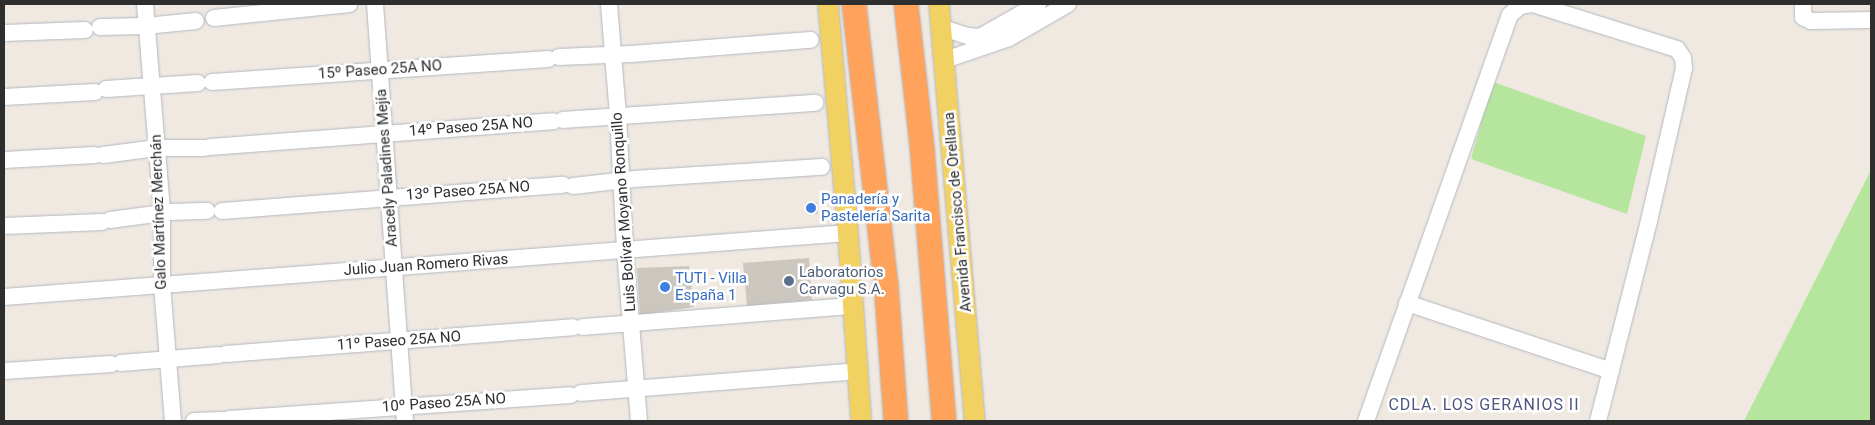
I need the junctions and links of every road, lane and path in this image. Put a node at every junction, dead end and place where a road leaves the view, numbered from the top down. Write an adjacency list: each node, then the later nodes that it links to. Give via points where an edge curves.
1 (145, 4): 15 (street, Galo Martínez Merchán)
2 (349, 4): 12 (street)
3 (375, 4): 22 (street, Aracely Paladines Mejía)
4 (609, 4): 20 (street, Luis Bolívar Moyano Ronquillo)
5 (828, 4): 35 (main road)
6 (854, 4): 54 (highway, via 886,283)
7 (906, 4): 55 (highway, Avenida Francisco de Orellana, via 922,147)
8 (939, 4): 16 (main road, Avenida Francisco de Orellana)
9 (1038, 4): 19 (street)
10 (1068, 4): 19 (street, via 1009,38)
11 (1803, 4): 13 (street, via 1803,17 1810,21)
12 (214, 18)
13 (1871, 20)
14 (196, 21): 15 (street)
15 (146, 26): 17 (street); 23 (street, Galo Martínez Merchán)
16 (943, 28): 19 (street); 21 (main road, Avenida Francisco de Orellana)
17 (4, 33)
18 (810, 40): 20 (street, 15º Paseo 25A NO)
19 (982, 42): 21 (street)
20 (613, 53): 22 (street, 15º Paseo 25A NO); 26 (street, Luis Bolívar Moyano Ronquillo)
21 (945, 60): 56 (main road, Avenida Francisco de Orellana)
22 (380, 70): 23 (street, 15º Paseo 25A NO); 27 (street, Aracely Paladines Mejía)
23 (152, 85): 24 (street, 15º Paseo 25A NO); 28 (street, Galo Martínez Merchán)
24 (4, 97)
25 (815, 103): 26 (street, 14º Paseo 25A NO)
26 (618, 116): 27 (street, 14º Paseo 25A NO); 31 (street, Luis Bolívar Moyano Ronquillo)
27 (385, 132): 28 (street, 14º Paseo 25A NO, via 207,148); 32 (street, Aracely Paladines Mejía)
28 (157, 148): 29 (street, 14º Paseo 25A NO); 33 (street, Galo Martínez Merchán)
29 (4, 160)
30 (822, 167): 31 (street, 13º Paseo 25A NO)
31 (621, 181): 32 (street, 13º Paseo 25A NO); 36 (street, Luis Bolívar Moyano Ronquillo)
32 (390, 197): 33 (street, 13º Paseo 25A NO); 37 (street, Aracely Paladines Mejía)
33 (162, 213): 34 (street, 13º Paseo 25A NO, via 106,221); 38 (street, Galo Martínez Merchán)
34 (4, 226)
35 (848, 233): 36 (street, Julio Juan Romero Rivas); 41 (main road)
36 (625, 250): 37 (street, Julio Juan Romero Rivas); 42 (street, Luis Bolívar Moyano Ronquillo)
37 (393, 268): 38 (street, Julio Juan Romero Rivas); 43 (street, Aracely Paladines Mejía)
38 (162, 285): 39 (street, Julio Juan Romero Rivas); 44 (street, Galo Martínez Merchán)
39 (4, 297)
40 (1407, 303): 47 (street); 47 (street, via 1510,15 1520,6 1533,4 1677,49 1683,58 1684,68); 57 (street)
41 (852, 306): 42 (street, 11º Paseo 25A NO); 46 (main road)
42 (631, 323): 43 (street, 11º Paseo 25A NO); 48 (street, Luis Bolívar Moyano Ronquillo)
43 (398, 341): 44 (street, 11º Paseo 25A NO); 49 (street, Aracely Paladines Mejía)
44 (168, 358): 45 (street, 11º Paseo 25A NO); 50 (street, Galo Martínez Merchán)
45 (4, 371)
46 (858, 371): 48 (street, 10º Paseo 25A NO); 53 (main road)
47 (1611, 371): 58 (street)
48 (636, 388): 49 (street, 10º Paseo 25A NO); 52 (street, Luis Bolívar Moyano Ronquillo)
49 (404, 413): 51 (street, 10º Paseo 25A NO)
50 (173, 421)
51 (194, 421)
52 (639, 421)
53 (861, 421)
54 (896, 421)
55 (944, 421)
56 (975, 421)
57 (1366, 421)
58 (1598, 421)

